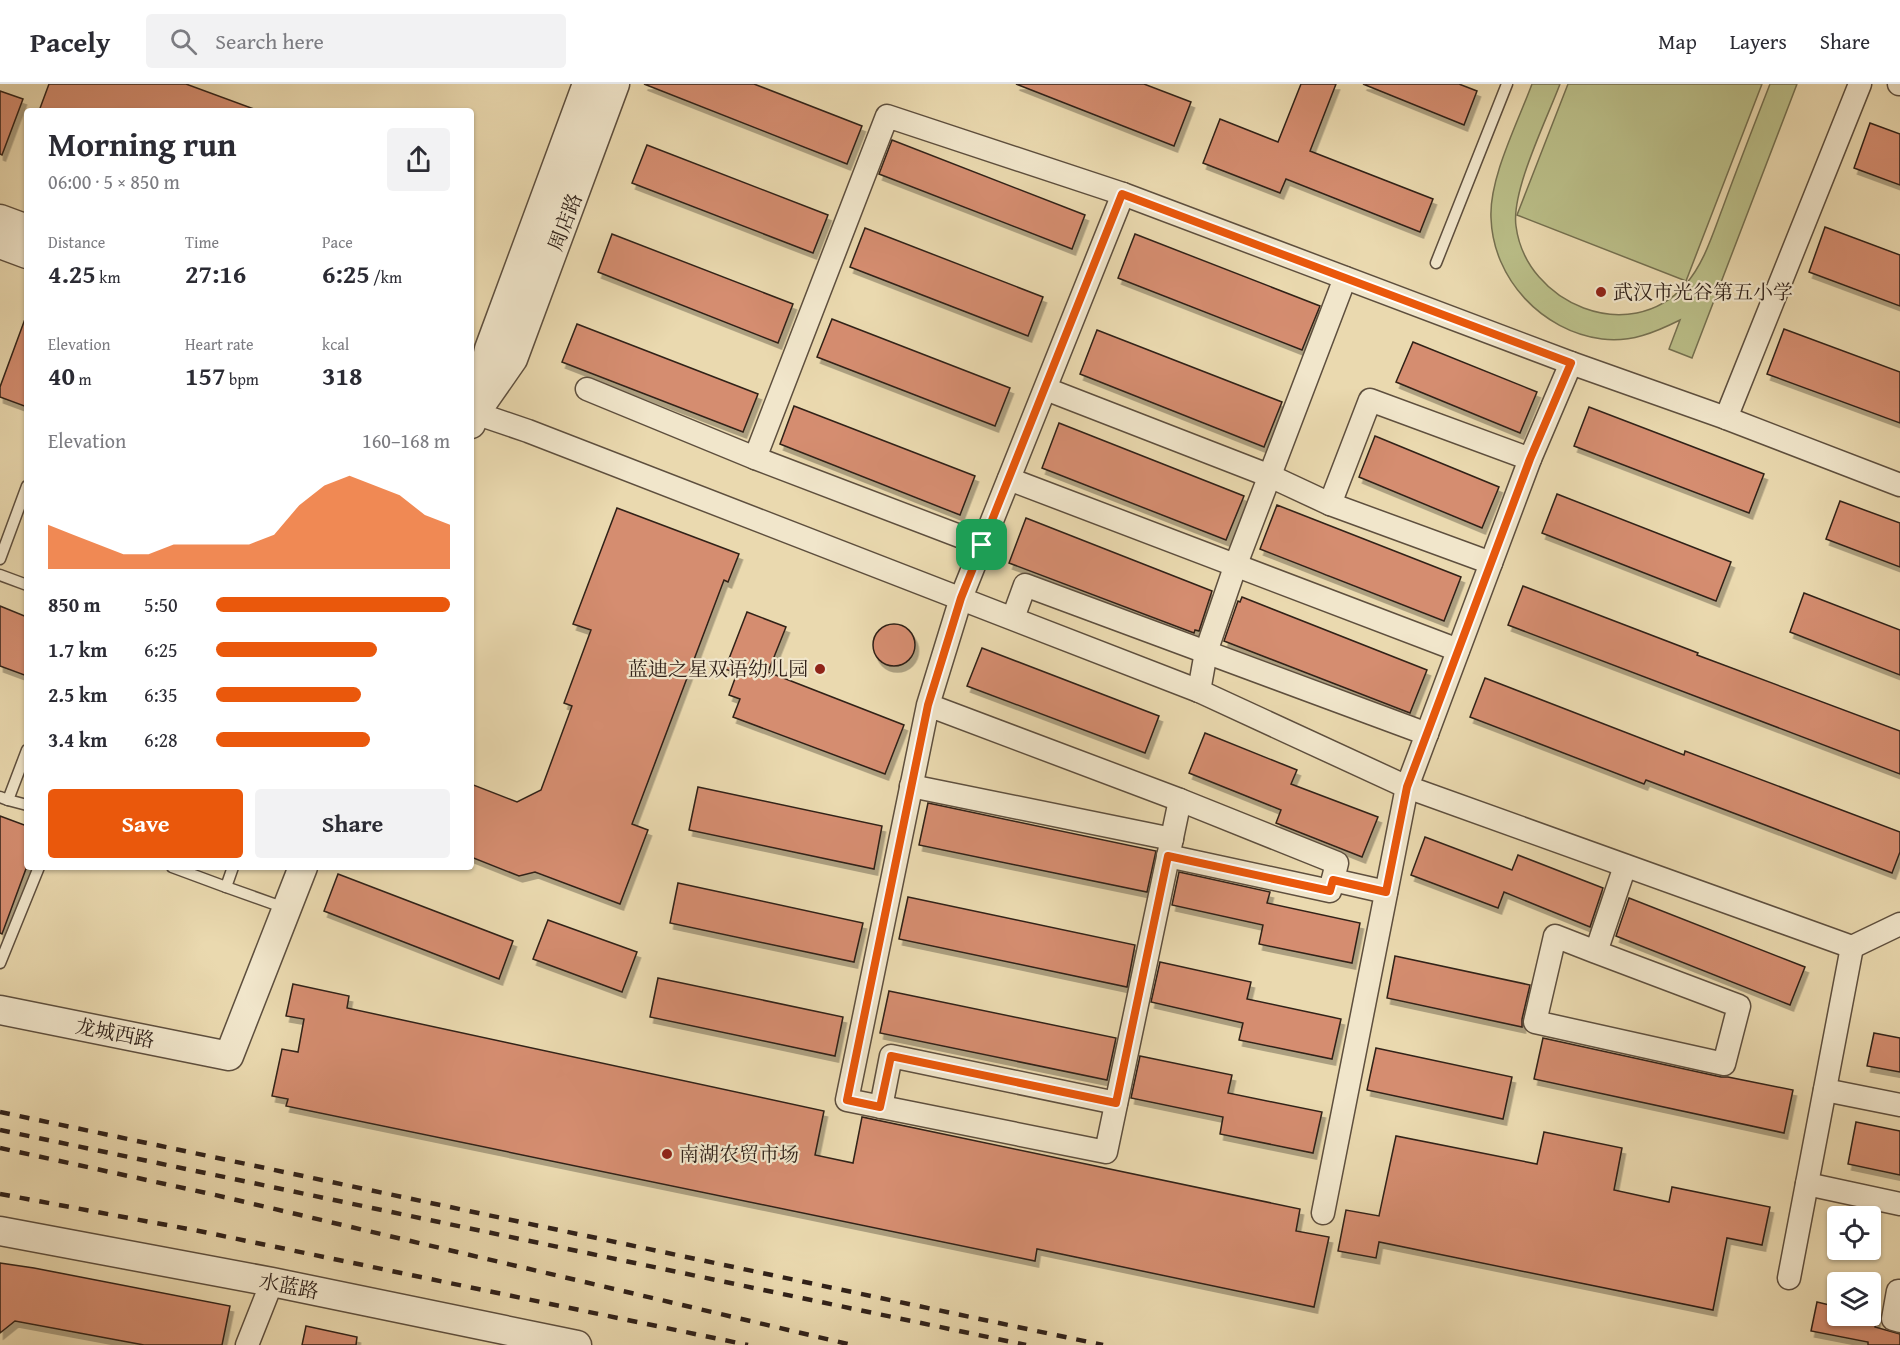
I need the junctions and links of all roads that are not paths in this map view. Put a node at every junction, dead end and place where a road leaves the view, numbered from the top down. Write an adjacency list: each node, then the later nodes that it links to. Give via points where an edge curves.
1 (576, 84): 7 (street)
2 (587, 84): 7 (street, 周店路)
3 (615, 84): 7 (street, 周店路)
4 (630, 84): 7 (street)
5 (1507, 84): 13 (lane)
6 (1860, 84): 20 (street)
7 (573, 160): 18 (street, 周店路, via 501,354)
8 (1122, 194): 14 (street); 17 (street); 21 (street, via 887,116)
9 (0, 219): 10 (street)
10 (24, 228)
11 (0, 244): 12 (street)
12 (24, 253)
13 (1436, 263)
14 (1345, 278): 15 (street); 23 (street)
15 (1571, 363): 20 (street); 22 (street)
16 (587, 389): 21 (street)
17 (1046, 389): 23 (street); 24 (street)
18 (474, 411)
19 (474, 416): 34 (street, via 528,431)
20 (1726, 418): 25 (street)
21 (755, 458): 28 (street)
22 (1530, 459): 27 (street, via 1371,400); 30 (street)
23 (1270, 476): 27 (street); 31 (street)
24 (1009, 479): 28 (street); 31 (street)
25 (1900, 485)
26 (24, 494): 29 (lane)
27 (1330, 504): 30 (street)
28 (982, 545): 34 (street)
29 (0, 559)
30 (1491, 563): 36 (street)
31 (1236, 564): 36 (street); 37 (street)
32 (0, 575): 33 (lane)
33 (24, 584)
34 (961, 598): 35 (street); 39 (street)
35 (1013, 618): 37 (street, via 1025,585); 38 (street)
36 (1458, 650): 40 (street)
37 (1206, 651): 38 (street); 40 (street)
38 (1199, 691): 43 (street)
39 (928, 705): 42 (street); 45 (street)
40 (1427, 734): 43 (street)
41 (24, 756): 44 (lane)
42 (911, 786): 47 (street); 66 (street, via 847,1100)
43 (1407, 787): 48 (street); 55 (street)
44 (4, 798): 46 (lane)
45 (1180, 800): 47 (street); 53 (street, via 1336,863)
46 (24, 804)
47 (1170, 848): 53 (street, via 1330,891); 64 (street)
48 (1625, 866): 59 (street); 60 (street)
49 (38, 870): 58 (lane)
50 (180, 870): 54 (lane)
51 (232, 870): 54 (lane)
52 (302, 870): 56 (street)
53 (1333, 880): 55 (street)
54 (226, 887): 56 (lane)
55 (1386, 892): 69 (street)
56 (287, 909): 62 (street, 龙城西路, via 229,1056)
57 (1900, 924): 59 (street)
58 (4, 945): 61 (lane)
59 (1852, 947): 63 (street)
60 (1596, 952): 60 (street, via 1739,1006 1725,1064 1535,1022 1555,936)
61 (0, 963)
62 (0, 1010)
63 (1825, 1090): 65 (street); 67 (street)
64 (1116, 1103): 66 (street, via 1106,1152); 66 (street, via 891,1056)
65 (1900, 1106)
66 (880, 1107)
67 (1807, 1184): 68 (street); 71 (street)
68 (1900, 1204)
69 (1323, 1213)
70 (0, 1231): 72 (street, 水蓝路)
71 (1789, 1278)
72 (272, 1282): 75 (street); 76 (street, 水蓝路)
73 (1900, 1291): 74 (street, via 1893,1319)
74 (1900, 1321)
75 (248, 1345)
76 (577, 1345)

